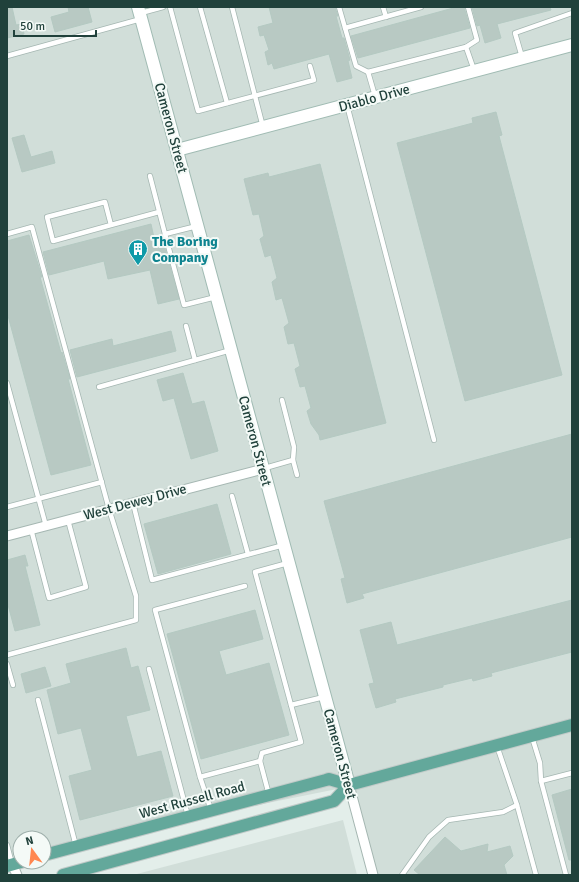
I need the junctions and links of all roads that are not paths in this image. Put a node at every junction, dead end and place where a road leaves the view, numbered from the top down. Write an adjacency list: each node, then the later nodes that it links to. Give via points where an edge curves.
1 (162, 7): 10 (lane)
2 (170, 7): 23 (lane, via 198,111)
3 (200, 7): 23 (lane)
4 (232, 7): 21 (lane)
5 (339, 7): 13 (lane)
6 (383, 7): 12 (lane)
7 (421, 7): 12 (lane)
8 (468, 7): 15 (lane, via 477,40)
9 (570, 7): 11 (lane)
10 (140, 13): 16 (lane); 26 (street, Cameron Street)
11 (572, 13): 17 (lane, via 515,33)
12 (386, 17): 13 (lane)
13 (345, 28): 20 (lane, via 356,66)
14 (572, 45): 17 (street, Diablo Drive)
15 (466, 47): 19 (lane); 20 (lane)
16 (7, 56)
17 (522, 58): 19 (street, Diablo Drive)
18 (310, 66): 21 (lane, via 314,80)
19 (475, 71): 22 (street, Diablo Drive)
20 (368, 72): 22 (lane)
21 (255, 96): 23 (lane); 25 (lane)
22 (375, 97): 24 (street, Diablo Drive)
23 (227, 103)
24 (347, 105): 25 (street, Diablo Drive); 40 (lane)
25 (263, 127): 26 (street, Diablo Drive)
26 (177, 150): 30 (street, Cameron Street)
27 (150, 176): 28 (lane)
28 (159, 212): 29 (lane); 32 (lane)
29 (111, 225): 29 (lane, via 105,202 47,217 53,241)
30 (197, 226): 32 (lane); 33 (street, Cameron Street)
31 (7, 234): 44 (lane, via 32,227)
32 (165, 234): 33 (lane, via 184,305)
33 (216, 297): 35 (street, Cameron Street)
34 (186, 326): 36 (lane)
35 (231, 350): 36 (lane); 42 (street, Cameron Street)
36 (195, 360): 38 (lane)
37 (7, 383): 46 (lane)
38 (99, 387)
39 (282, 400): 41 (lane, via 294,447)
40 (434, 440)
41 (293, 460): 42 (lane); 43 (lane)
42 (263, 468): 47 (street, West Dewey Drive); 54 (street, Cameron Street)
43 (297, 475)
44 (102, 482): 46 (lane); 49 (lane)
45 (232, 496): 55 (lane)
46 (39, 499): 48 (lane); 51 (lane)
47 (133, 503): 49 (street, West Dewey Drive); 55 (lane, via 152,580)
48 (7, 507)
49 (109, 509): 50 (street, West Dewey Drive); 58 (lane, via 136,596 136,620)
50 (68, 520): 51 (street, West Dewey Drive); 52 (lane, via 86,587 49,598)
51 (46, 526): 52 (street, West Dewey Drive)
52 (31, 529): 53 (street, West Dewey Drive)
53 (7, 536)
54 (284, 545): 55 (lane); 56 (street, Cameron Street)
55 (248, 554)
56 (288, 563): 62 (street, Cameron Street); 64 (lane, via 255,572)
57 (244, 586): 70 (lane, via 155,610)
58 (7, 655)
59 (7, 664): 61 (lane)
60 (150, 669): 76 (lane)
61 (13, 685)
62 (325, 697): 64 (lane); 72 (street, Cameron Street)
63 (38, 700): 78 (lane)
64 (291, 705): 68 (lane, via 301,742 262,753)
65 (572, 725): 66 (main road)
66 (532, 736): 67 (main road); 71 (lane, via 540,763)
67 (497, 745): 72 (main road); 74 (lane)
68 (260, 761): 70 (lane); 73 (lane)
69 (572, 773): 71 (lane)
70 (200, 777): 75 (lane)
71 (541, 781): 85 (lane)
72 (348, 785): 73 (main road, West Russell Road, via 329,779); 81 (main road, via 334,801); 82 (street, Cameron Street)
73 (269, 795): 75 (main road, West Russell Road)
74 (517, 805): 83 (lane, via 503,812 448,820 429,837); 84 (lane)
75 (211, 810): 76 (main road, West Russell Road)
76 (188, 816): 78 (main road, West Russell Road)
77 (7, 845): 80 (lane)
78 (76, 846): 79 (main road, West Russell Road)
79 (52, 854)
80 (12, 861)
81 (63, 875)
82 (373, 875)
83 (402, 875)
84 (536, 875)
85 (566, 875)

